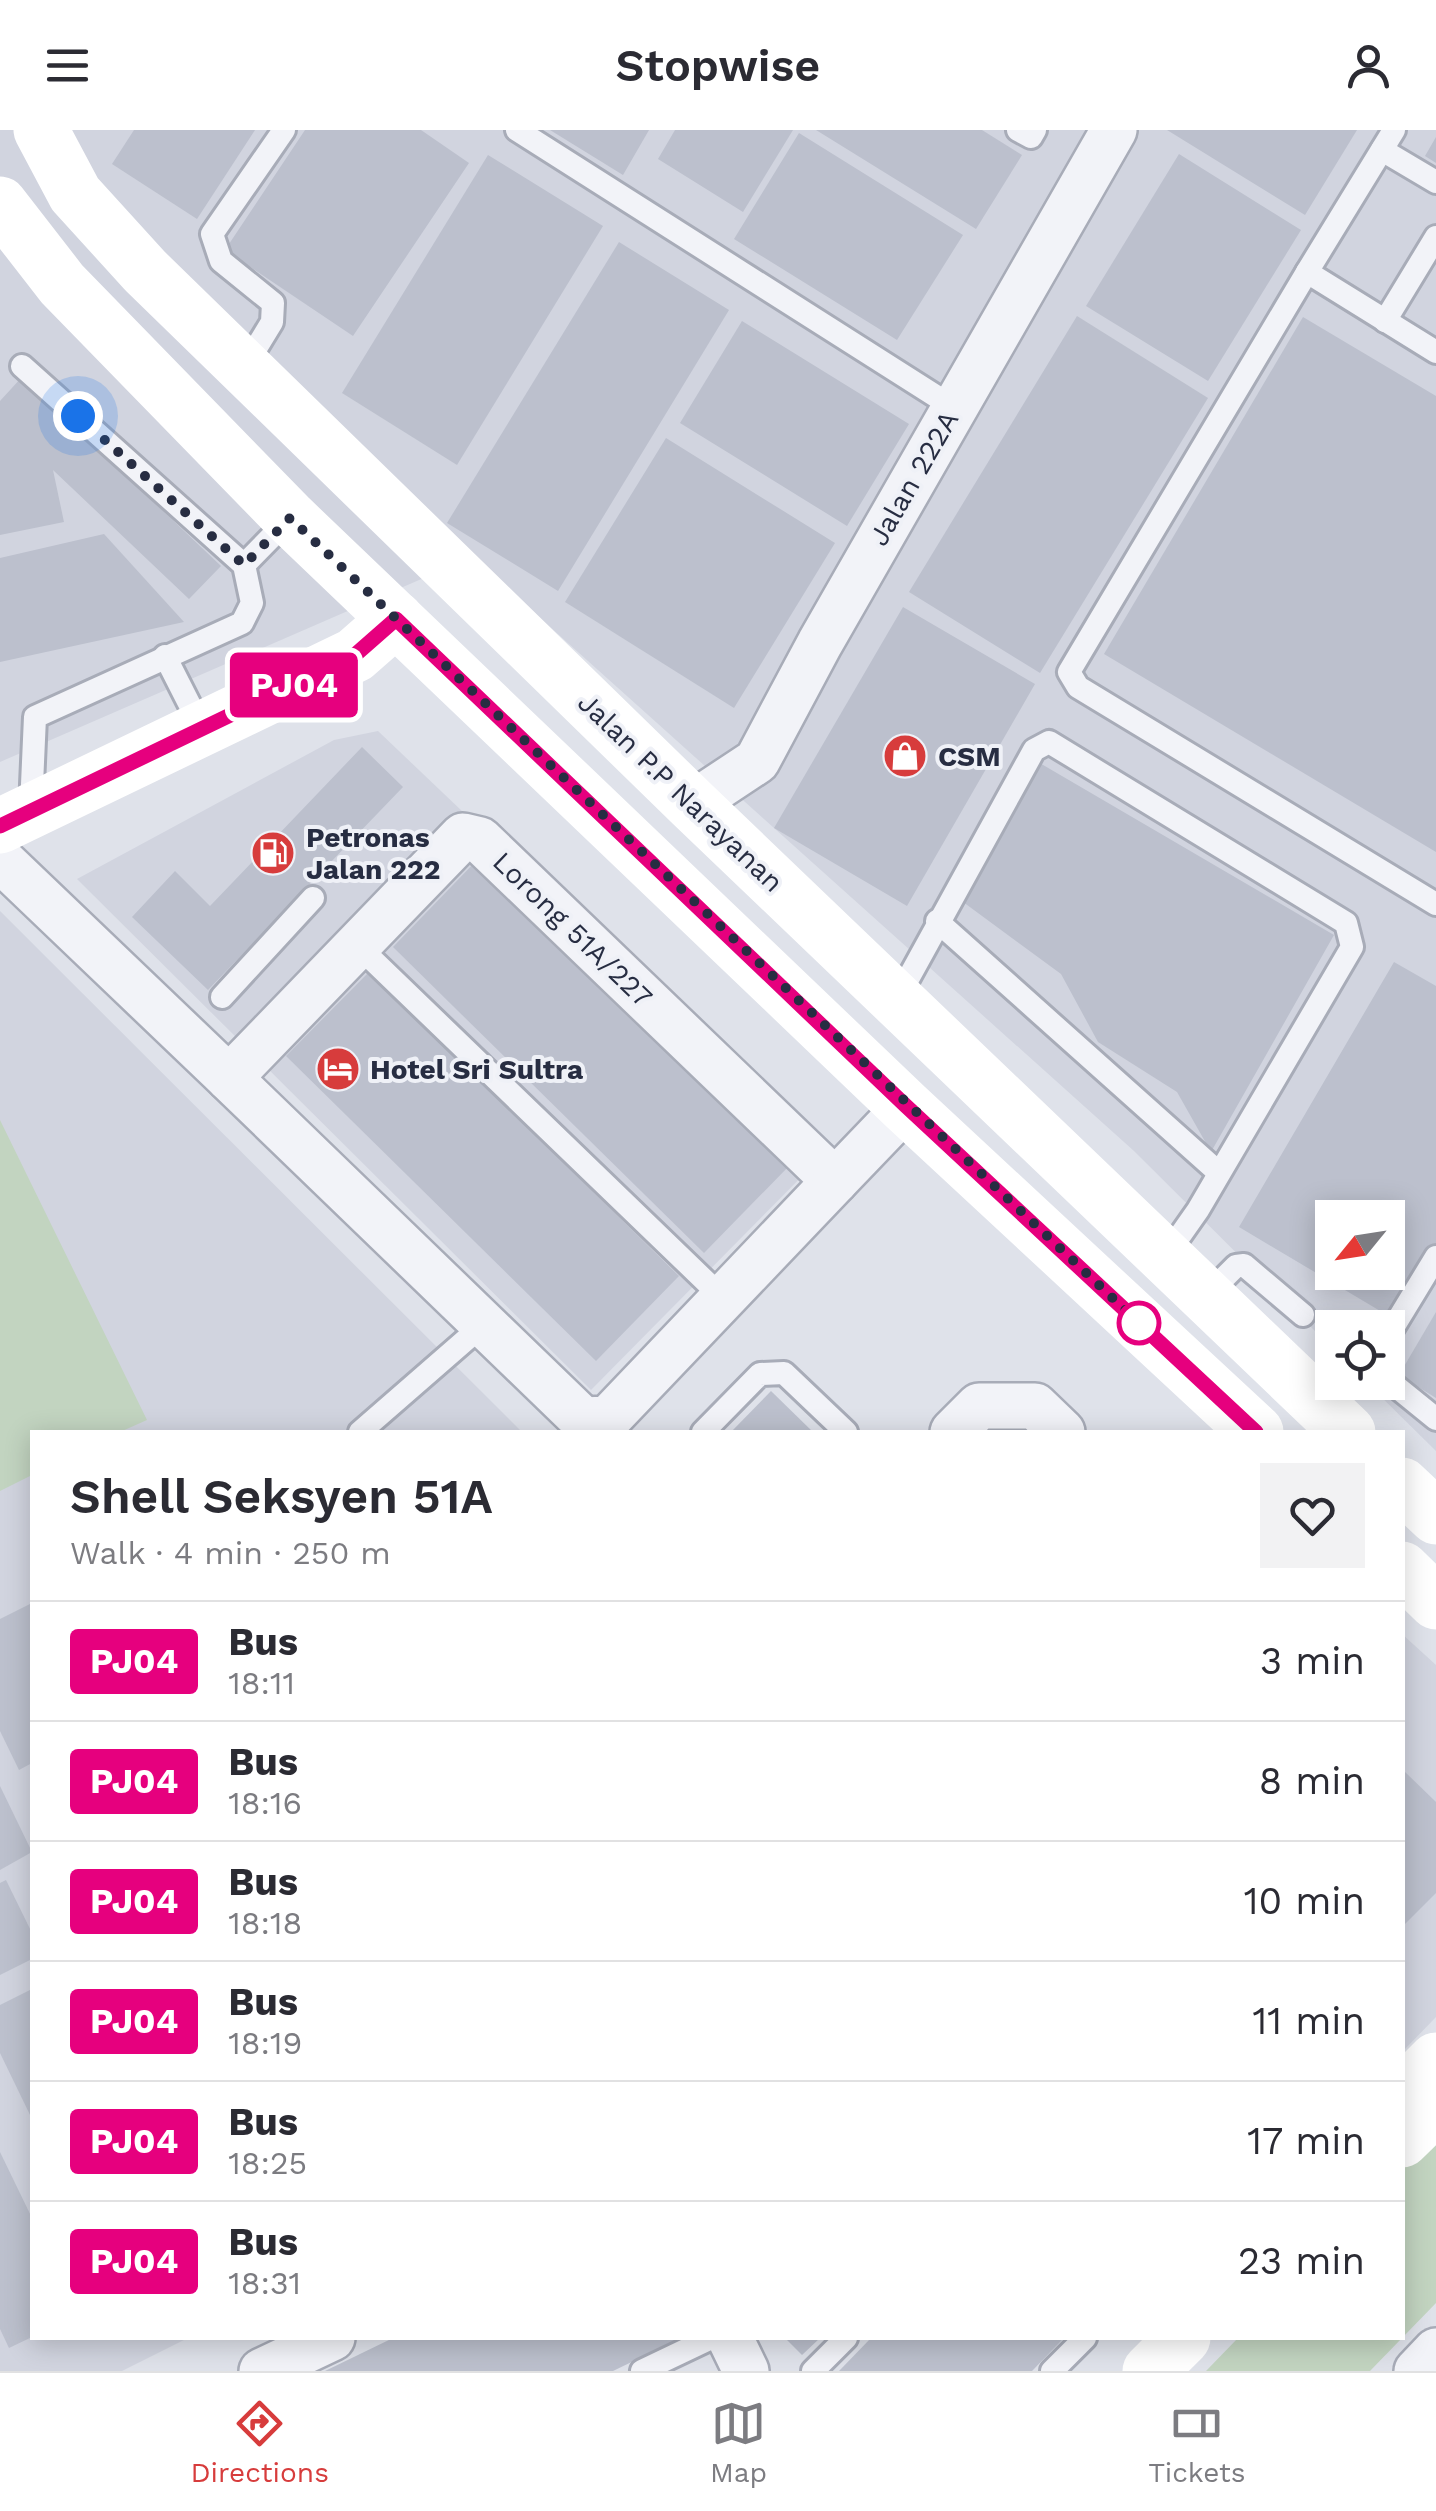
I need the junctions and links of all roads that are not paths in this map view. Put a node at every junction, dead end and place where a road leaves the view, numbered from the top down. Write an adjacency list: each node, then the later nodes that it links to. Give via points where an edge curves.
1 (40, 130): 15 (main road, Jalan P.P Narayanan, via 76,194)
2 (284, 130): 15 (lane, via 212,234 221,260 273,302 272,322)
3 (517, 130): 16 (lane)
4 (1018, 130): 5 (lane, via 1031,137)
5 (1035, 130)
6 (1114, 130): 16 (street, Jalan 222A)
7 (1388, 140): 8 (lane); 11 (lane)
8 (1436, 182)
9 (0, 204): 17 (main road, via 62,284)
10 (1436, 237): 12 (lane)
11 (1307, 272): 12 (lane); 26 (lane, via 1069,672 1078,688)
12 (1385, 320): 13 (lane)
13 (1436, 352)
14 (22, 366): 18 (lane)
15 (244, 368): 22 (main road, Jalan P.P Narayanan)
16 (953, 408): 22 (street, Jalan 222A, via 757,760)
17 (290, 518): 18 (lane); 19 (main road)
18 (244, 565): 20 (lane, via 252,602 242,622)
19 (396, 619): 21 (main road, via 355,655); 32 (main road)
20 (165, 656): 21 (lane); 23 (lane, via 35,717)
21 (202, 729): 23 (main road)
22 (692, 804): 30 (main road, Jalan P.P Narayanan)
23 (15, 819)
24 (0, 859): 31 (street)
25 (314, 898): 29 (lane)
26 (1436, 904)
27 (937, 921): 30 (lane); 33 (lane); 33 (lane, via 1034,750 1049,742 1346,923 1352,946)
28 (356, 944): 31 (street, Lorong 51A/227); 34 (street, Lorong 51A/227, via 462,836 480,840); 38 (lane)
29 (222, 997)
30 (896, 999): 35 (main road, Jalan P.P Narayanan)
31 (229, 1078): 41 (street)
32 (906, 1106): 34 (street); 49 (main road)
33 (1218, 1172): 35 (lane)
34 (835, 1181): 38 (street)
35 (1165, 1257): 37 (main road, Jalan P.P Narayanan)
36 (1436, 1257): 39 (lane)
37 (1206, 1296): 40 (lane, via 1244,1265); 50 (main road, Jalan P.P Narayanan)
38 (723, 1298): 41 (street, via 608,1419 583,1420)
39 (1404, 1310)
40 (1304, 1315)
41 (484, 1324): 44 (lane)
42 (1405, 1393): 43 (lane)
43 (1436, 1418)
44 (362, 1430)
45 (705, 1430): 46 (lane, via 760,1374 784,1373)
46 (844, 1430)
47 (955, 1430): 48 (street, via 980,1406 1035,1406)
48 (1060, 1430)
49 (1254, 1430)
50 (1346, 1430)
51 (1405, 1488): 52 (main road)
52 (1436, 1517)
53 (1405, 1573): 54 (main road)
54 (1436, 1602)
55 (1419, 2080): 56 (main road)
56 (1405, 2129)
57 (328, 2340): 64 (street)
58 (707, 2340): 65 (lane)
59 (731, 2340): 66 (street)
60 (844, 2340): 67 (lane)
61 (1083, 2340): 68 (lane)
62 (1182, 2340): 69 (main road)
63 (1436, 2351): 70 (street)
64 (262, 2371)
65 (642, 2371)
66 (746, 2371)
67 (814, 2371)
68 (1052, 2371)
69 (1150, 2371)
70 (1417, 2371)

